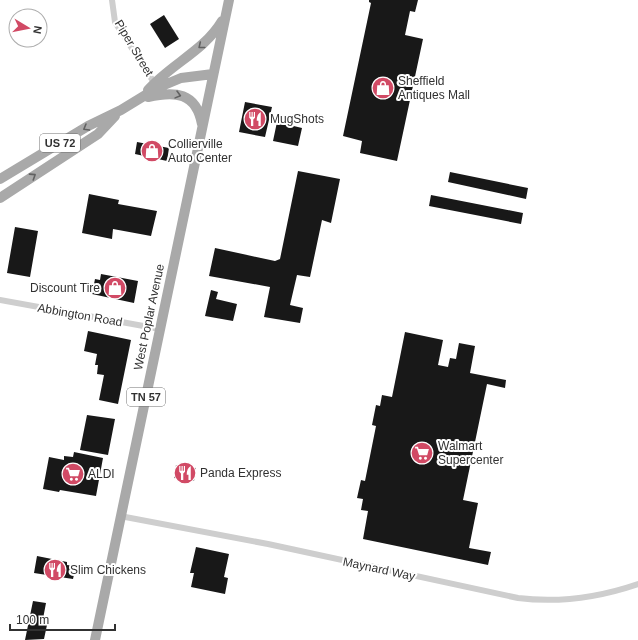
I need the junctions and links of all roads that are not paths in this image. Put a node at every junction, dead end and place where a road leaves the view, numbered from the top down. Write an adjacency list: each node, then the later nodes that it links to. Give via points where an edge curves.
1 (112, 0): 5 (street, Piper Street, via 116,22)
2 (229, 0): 3 (main road, West Poplar Avenue / US 72)
3 (226, 16): 4 (main road, West Poplar Avenue / US 72); 5 (main road, US 72, one-way to 5, via 205,44 165,72)
4 (213, 74): 5 (main road, US 72, via 181,78); 7 (main road, West Poplar Avenue / TN 57)
5 (158, 88): 6 (main road, US 72); 7 (main road, one-way to 7, via 190,100 199,111)
6 (121, 110): 8 (main road, US 72, one-way to 8, via 88,126); 9 (main road, US 72, one-way to 6, via 98,134)
7 (203, 126): 11 (main road, West Poplar Avenue / TN 57)
8 (0, 179)
9 (0, 198)
10 (0, 300): 11 (street, Abbington Road)
11 (160, 329): 12 (main road, West Poplar Avenue / TN 57)
12 (120, 516): 13 (street, Maynard Way, via 268,544 533,600 593,596); 14 (main road, West Poplar Avenue / TN 57)
13 (638, 584)
14 (95, 640)

